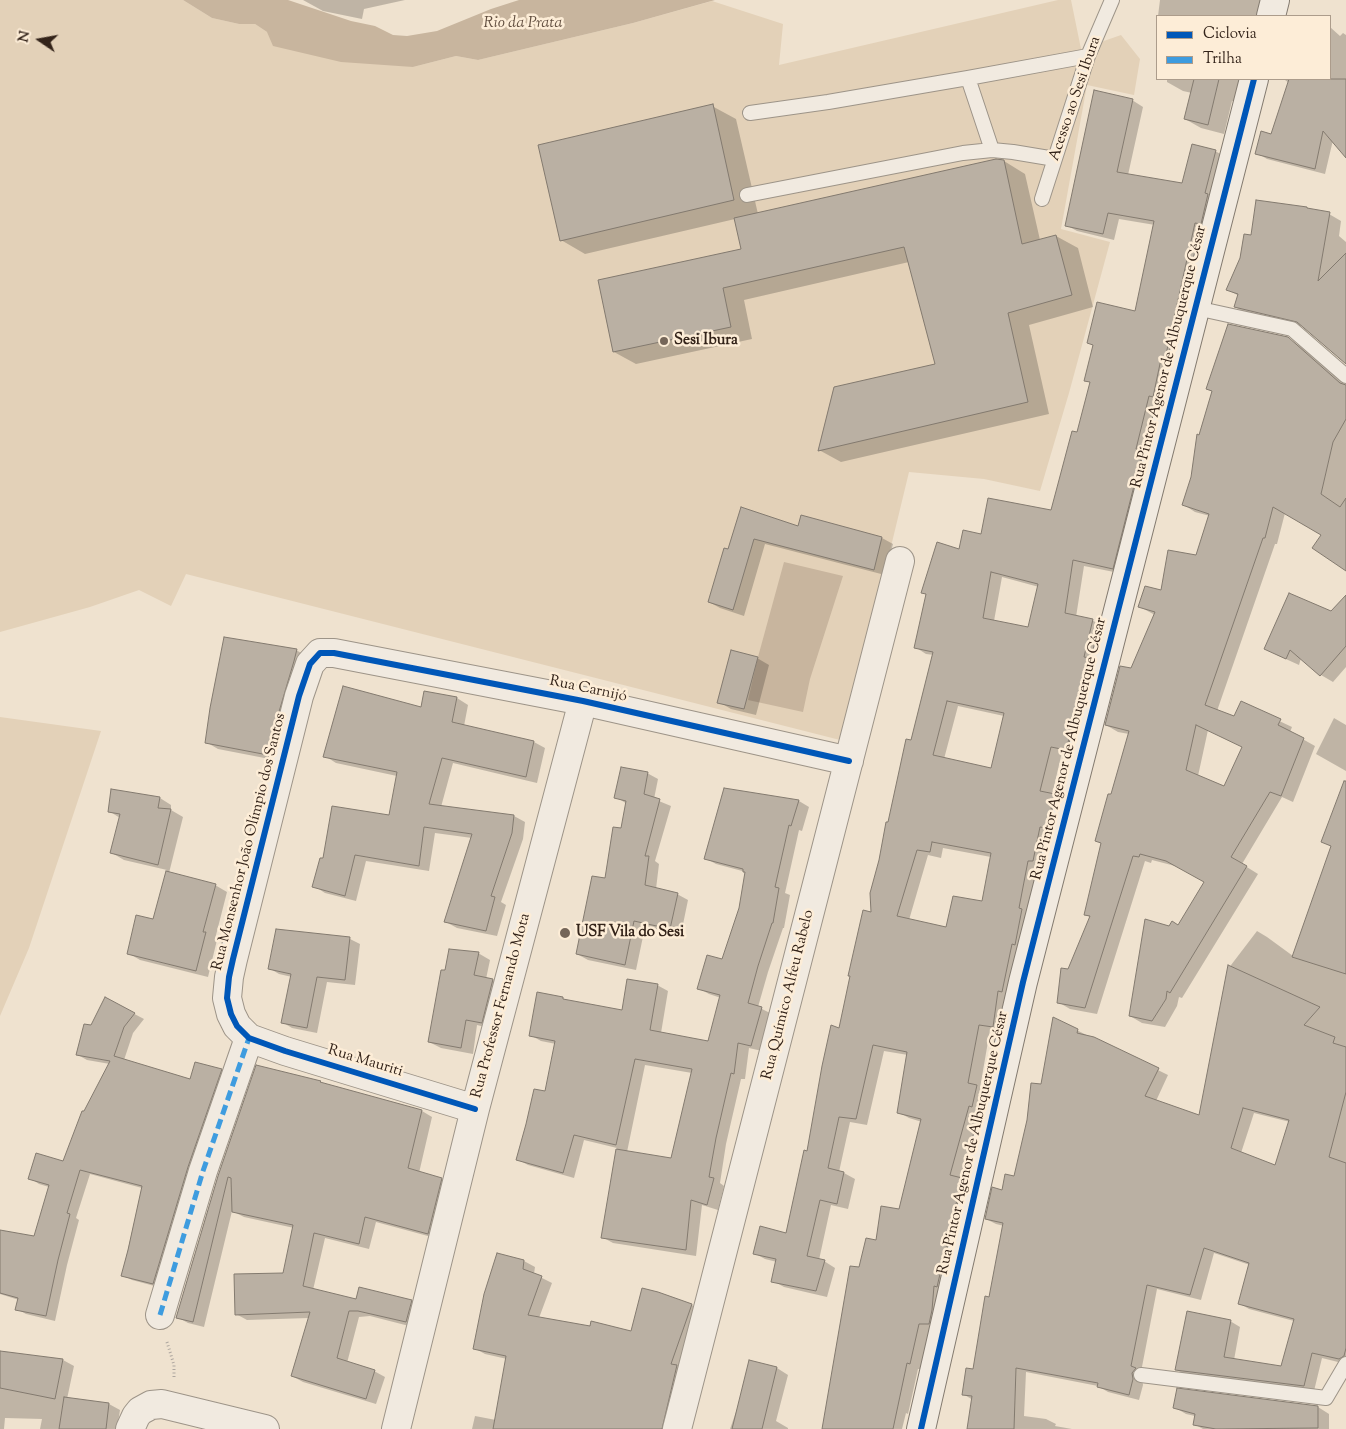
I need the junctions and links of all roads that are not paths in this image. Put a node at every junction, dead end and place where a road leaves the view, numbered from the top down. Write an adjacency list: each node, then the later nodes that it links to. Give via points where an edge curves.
1 (1112, 0): 4 (lane, Acesso ao Sesi Ibura)
2 (1275, 0): 3 (street)
3 (1271, 15)
4 (1088, 56): 5 (lane); 9 (lane, Acesso ao Sesi Ibura)
5 (968, 78): 7 (lane); 8 (lane)
6 (1254, 80): 12 (street, Rua Pintor Agenor de Albuquerque César)
7 (750, 113)
8 (992, 150): 9 (lane); 10 (lane)
9 (1055, 160): 11 (lane, Acesso ao Sesi Ibura)
10 (747, 195)
11 (1042, 199)
12 (1196, 308): 13 (lane, via 1292,329); 27 (street, Rua Pintor Agenor de Albuquerque César, via 1024,982)
13 (1346, 376)
14 (900, 561): 17 (street, Rua Químico Alfeu Rabelo)
15 (320, 653): 16 (street, Rua Carnijó, via 334,653); 18 (street, Rua Monsenhor João Olímpio dos Santos, via 310,664 299,696 229,977 231,1014)
16 (583, 701): 17 (street, Rua Carnijó); 19 (street, Rua Professor Fernando Mota)
17 (849, 761): 26 (street, Rua Químico Alfeu Rabelo)
18 (249, 1038): 19 (street, Rua Mauriti); 20 (street, via 203,1171)
19 (475, 1109): 25 (street, Rua Professor Fernando Mota)
20 (160, 1315)
21 (1346, 1364): 22 (lane, via 1326,1398)
22 (1141, 1375)
23 (131, 1426): 24 (street, via 140,1411 162,1404)
24 (265, 1429)
25 (396, 1429)
26 (677, 1429)
27 (921, 1429)

